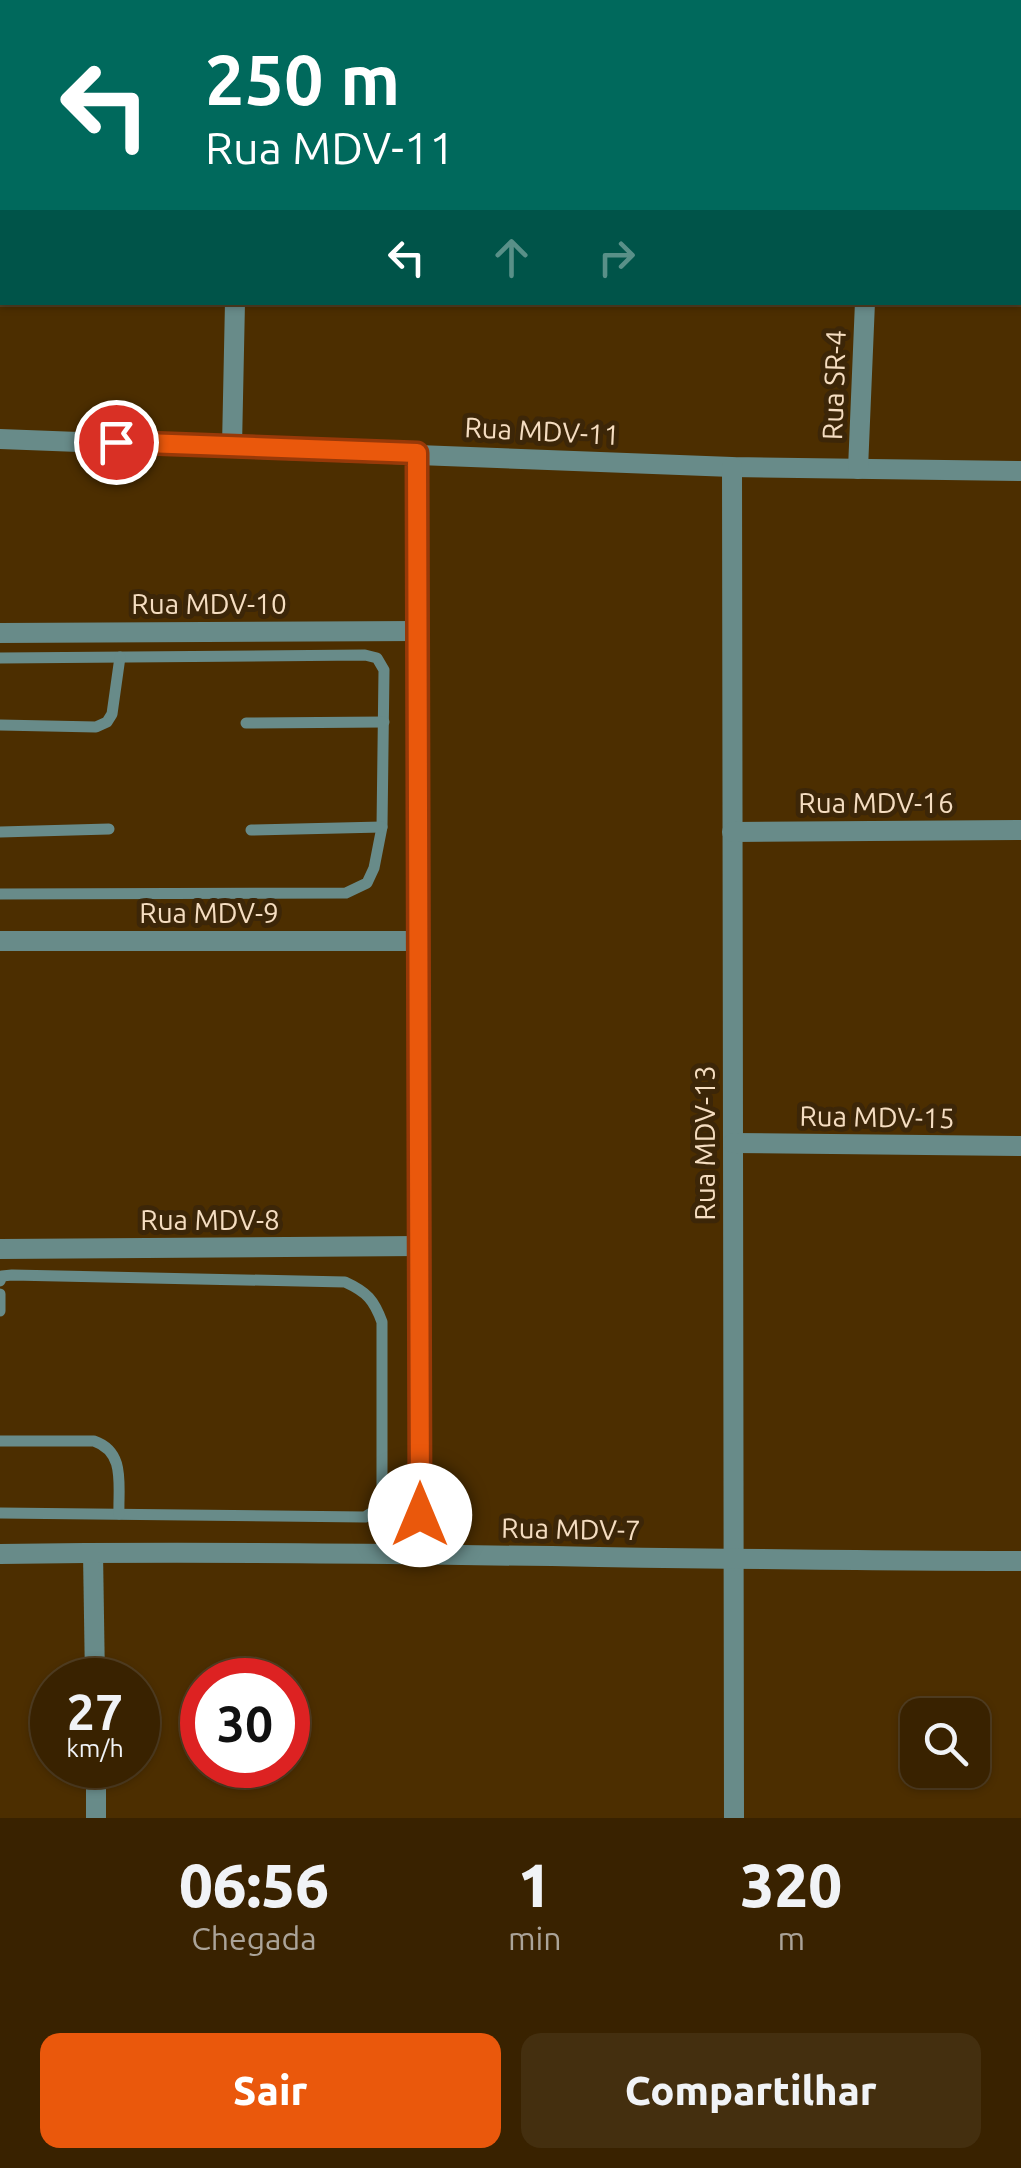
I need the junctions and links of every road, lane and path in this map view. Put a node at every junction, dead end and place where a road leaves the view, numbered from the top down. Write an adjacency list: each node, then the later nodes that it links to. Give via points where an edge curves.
1 (236, 305): 4 (street)
2 (864, 305): 7 (street, Rua SR-4)
3 (0, 439): 4 (street, Rua MDV-11)
4 (232, 446): 5 (street, Rua MDV-11)
5 (417, 453): 6 (street, Rua MDV-11); 9 (street)
6 (732, 467): 7 (street, Rua MDV-11); 21 (street, Rua MDV-13)
7 (858, 469): 8 (street, Rua MDV-11)
8 (1021, 471)
9 (418, 631): 10 (street, Rua MDV-10); 24 (street)
10 (0, 633)
11 (120, 657): 12 (lane); 14 (lane, via 377,658 384,670); 15 (lane, via 107,722)
12 (0, 658)
13 (246, 722): 14 (lane)
14 (384, 722): 16 (lane)
15 (0, 725)
16 (382, 827): 18 (lane); 22 (lane, via 367,883 346,893)
17 (109, 829): 20 (lane)
18 (251, 830)
19 (1021, 830): 21 (street, Rua MDV-16)
20 (0, 832)
21 (732, 832): 25 (street, Rua MDV-13)
22 (0, 894)
23 (0, 941): 24 (street, Rua MDV-9)
24 (419, 941): 27 (street)
25 (733, 1143): 26 (street, Rua MDV-15); 38 (street, Rua MDV-13)
26 (1021, 1146)
27 (420, 1246): 28 (street, Rua MDV-8); 37 (street)
28 (0, 1249)
29 (0, 1282): 34 (lane, via 12,1274 345,1282 374,1300 382,1322 382,1495 375,1513)
30 (0, 1294): 31 (lane)
31 (0, 1311)
32 (0, 1441): 34 (lane, via 106,1445 118,1460)
33 (0, 1513): 34 (lane)
34 (119, 1514)
35 (94, 1552): 36 (street, Rua MDV-7); 37 (street, Rua MDV-7); 40 (street)
36 (0, 1554)
37 (420, 1554): 38 (street, Rua MDV-7)
38 (733, 1560): 39 (street, Rua MDV-7); 43 (street, Rua MDV-13)
39 (1021, 1561)
40 (95, 1658)
41 (96, 1788): 42 (street)
42 (96, 1818)
43 (734, 1818)

